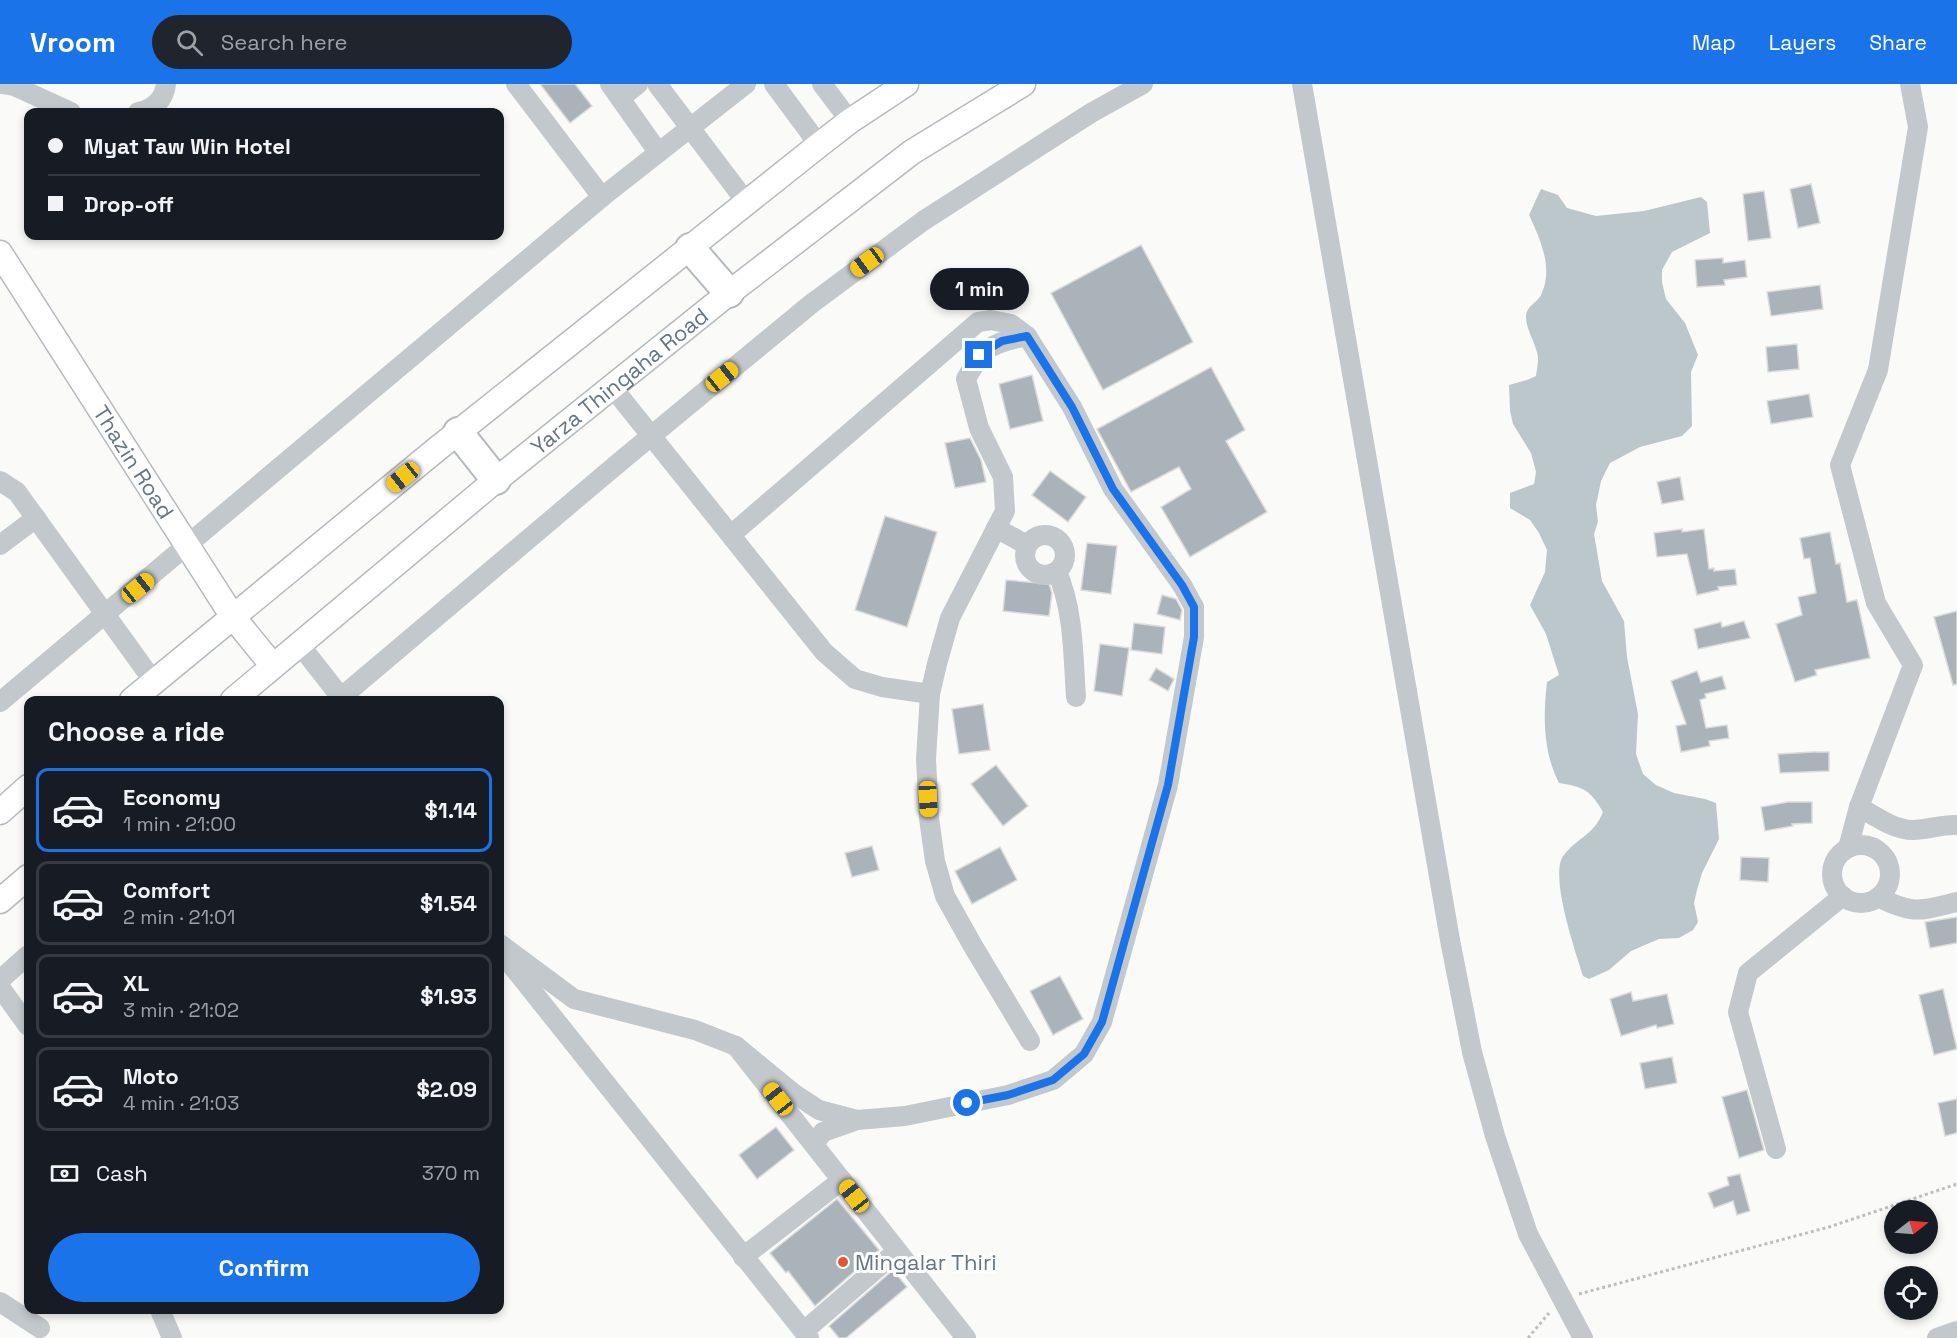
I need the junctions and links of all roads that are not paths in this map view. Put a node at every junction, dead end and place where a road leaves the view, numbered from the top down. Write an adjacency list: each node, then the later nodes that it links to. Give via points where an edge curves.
1 (2, 84): 15 (street)
2 (166, 84): 16 (street, via 160,101)
3 (516, 84): 21 (street)
4 (639, 84): 14 (street)
5 (657, 84): 18 (street)
6 (746, 84): 18 (street)
7 (774, 84): 19 (street)
8 (822, 84): 17 (street)
9 (906, 84): 17 (main road)
10 (1023, 84): 25 (main road, Yarza Thingaha Road, via 912,152)
11 (1143, 84): 29 (street, via 923,221 811,304)
12 (1302, 84): 82 (street, via 1472,1052 1528,1234)
13 (1910, 84): 52 (street, via 1918,127 1878,370 1840,465 1876,603 1913,665)
14 (615, 91): 20 (street)
15 (62, 108)
16 (151, 108)
17 (850, 121): 19 (main road)
18 (690, 127): 20 (street); 22 (street)
19 (819, 145): 22 (main road)
20 (658, 152): 21 (street)
21 (602, 197): 37 (street)
22 (747, 204): 23 (main road)
23 (690, 248): 25 (highway); 28 (main road)
24 (0, 253): 37 (main road, Thazin Road)
25 (729, 293): 27 (main road, Yarza Thingaha Road)
26 (1027, 336): 33 (street, via 1002,341 979,355 966,379 979,428 1003,477 1005,512); 34 (street, via 1011,324 978,322); 69 (street, via 1072,407 1113,489 1194,607 1194,637 1168,785 1102,1022 1084,1054 1053,1080 1008,1095 905,1116)
27 (613, 388): 29 (street); 30 (main road, Yarza Thingaha Road)
28 (458, 432): 30 (highway); 40 (main road)
29 (651, 436): 34 (street); 48 (street)
30 (496, 480): 41 (main road, Yarza Thingaha Road)
31 (0, 481): 32 (street, via 17,492)
32 (36, 518): 35 (street); 39 (street)
33 (996, 528): 36 (street); 44 (street, via 950,618)
34 (732, 534): 44 (street, via 824,652 855,679)
35 (0, 545)
36 (1028, 545): 38 (street, via 1025,555 1031,570 1043,575); 38 (street, via 1047,535 1059,541 1065,556)
37 (188, 547): 39 (street); 40 (main road, Thazin Road)
38 (1057, 572): 49 (street, via 1070,615)
39 (105, 615): 43 (street); 50 (street)
40 (233, 617): 42 (main road, Thazin Road); 43 (main road)
41 (300, 645): 42 (main road, Yarza Thingaha Road); 47 (street)
42 (273, 666): 46 (main road, Yarza Thingaha Road)
43 (154, 682): 45 (main road)
44 (930, 694): 67 (street, via 926,759 929,819 945,896)
45 (137, 696)
46 (238, 696)
47 (339, 696)
48 (345, 696)
49 (1076, 697)
50 (0, 702)
51 (24, 791): 53 (main road)
52 (1859, 807): 54 (street, via 1913,830); 55 (street)
53 (0, 812)
54 (1957, 825)
55 (1848, 848): 57 (street, via 1840,854 1833,871 1833,880); 58 (street, via 1867,846 1888,863 1889,882)
56 (24, 880): 59 (main road)
57 (1843, 896): 58 (street, via 1860,903); 71 (street, via 1748,973 1738,1012)
58 (1878, 897): 60 (street, via 1917,912)
59 (0, 901)
60 (1957, 902)
61 (504, 947): 68 (street, via 574,999 695,1030)
62 (504, 955): 74 (street)
63 (24, 959): 64 (street)
64 (0, 980)
65 (0, 987): 66 (street)
66 (24, 1020)
67 (1030, 1041)
68 (736, 1046): 69 (street, via 819,1110); 70 (street)
69 (857, 1120): 70 (street, via 823,1132)
70 (814, 1144): 72 (street)
71 (1776, 1149)
72 (842, 1180): 73 (street); 74 (street)
73 (897, 1251): 79 (street); 81 (street)
74 (743, 1257): 79 (street)
75 (0, 1302): 77 (street)
76 (162, 1314): 80 (street)
77 (40, 1328)
78 (1957, 1331): 83 (street)
79 (806, 1335)
80 (172, 1338)
81 (966, 1338)
82 (1583, 1338)
83 (1937, 1338)

